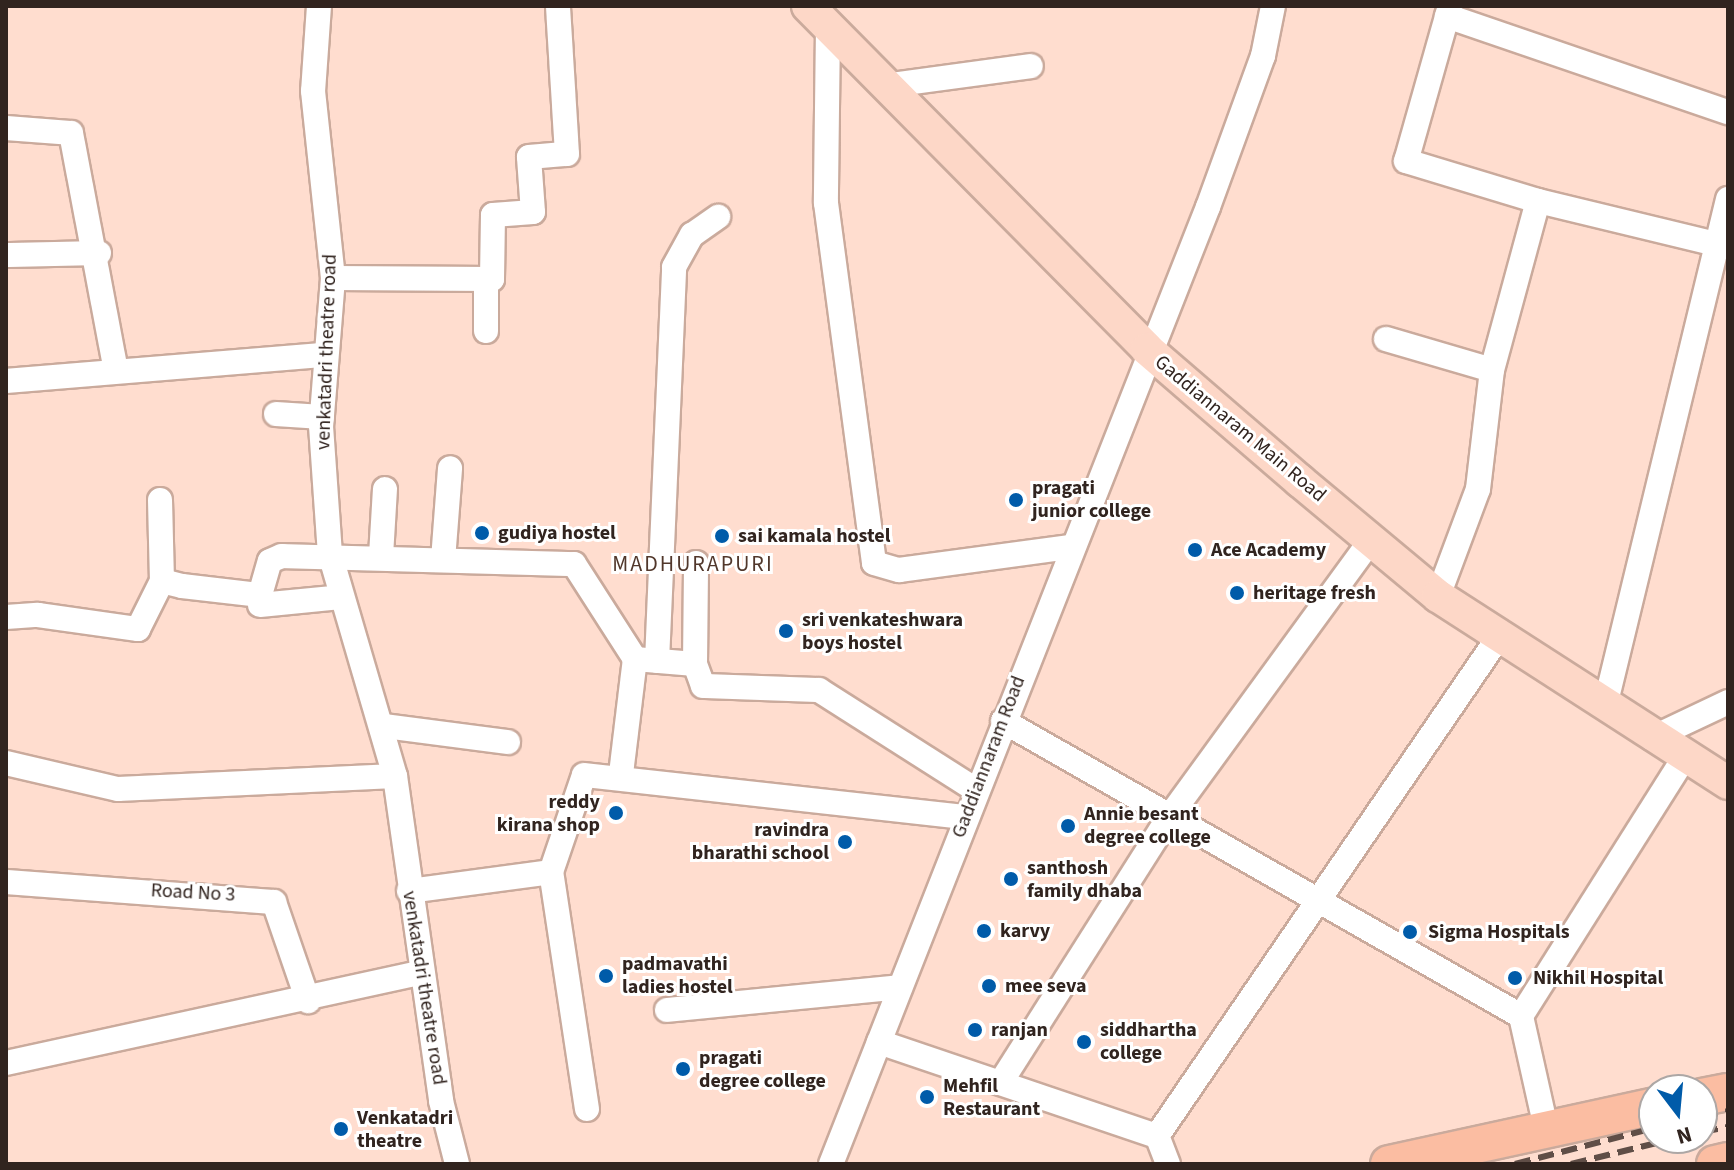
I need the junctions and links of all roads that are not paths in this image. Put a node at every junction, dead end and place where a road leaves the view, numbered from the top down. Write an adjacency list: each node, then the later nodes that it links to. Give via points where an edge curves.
1 (319, 6): 16 (street, venkatadri theatre road, via 313,91)
2 (558, 6): 17 (street, via 567,154 529,157 533,212 493,215)
3 (1273, 6): 20 (street, Gaddiannaram Road, via 1263,56 1208,207)
4 (1448, 11): 8 (street); 11 (street, via 1406,161)
5 (818, 16): 7 (main road, Gaddiannaram Main Road); 31 (street, via 826,203 874,563 899,570)
6 (1031, 66): 7 (street)
7 (891, 85): 20 (main road, Gaddiannaram Main Road)
8 (1728, 112)
9 (6, 128): 14 (street, via 71,133)
10 (1728, 199): 13 (street)
11 (1538, 201): 13 (street); 22 (street)
12 (718, 217): 42 (street, via 692,235 674,267)
13 (1720, 246): 45 (street)
14 (99, 253): 15 (street); 23 (street)
15 (6, 255)
16 (333, 278): 17 (street); 21 (street, venkatadri theatre road)
17 (486, 279): 18 (street)
18 (486, 331)
19 (1386, 339): 22 (street)
20 (1147, 349): 30 (main road, Gaddiannaram Main Road); 31 (street, Gaddiannaram Road)
21 (325, 355): 23 (street); 26 (street, venkatadri theatre road)
22 (1492, 370): 37 (street, via 1478,489)
23 (116, 371): 24 (street)
24 (6, 381)
25 (276, 414): 26 (street)
26 (322, 417): 32 (street, venkatadri theatre road)
27 (450, 468): 34 (street)
28 (385, 489): 33 (street)
29 (160, 500): 36 (street)
30 (1372, 539): 37 (main road, Gaddiannaram Main Road); 56 (street)
31 (1070, 547): 46 (street, Gaddiannaram Road)
32 (330, 554): 33 (street); 36 (street, via 275,557 260,595); 38 (street, venkatadri theatre road)
33 (381, 556): 34 (street)
34 (443, 560): 42 (street, via 574,564)
35 (696, 563): 43 (street)
36 (162, 581): 40 (street, via 138,629 38,615)
37 (1438, 596): 41 (main road, Gaddiannaram Main Road)
38 (341, 597): 39 (street); 47 (street, venkatadri theatre road)
39 (260, 605)
40 (6, 617)
41 (1500, 635): 45 (main road, Gaddiannaram Main Road); 61 (street)
42 (646, 660): 43 (street); 52 (street)
43 (695, 664): 55 (street, via 703,686 819,690)
44 (1728, 702): 48 (street)
45 (1605, 706): 48 (main road, Gaddiannaram Main Road)
46 (1003, 721): 55 (street, Gaddiannaram Road); 56 (street)
47 (384, 726): 49 (street); 53 (street, venkatadri theatre road)
48 (1652, 738): 50 (main road, Gaddiannaram Main Road)
49 (508, 742)
50 (1683, 760): 54 (main road, Gaddiannaram Main Road); 66 (street)
51 (6, 763): 53 (street, via 118,789)
52 (621, 774): 57 (street); 58 (street, via 584,775)
53 (395, 776): 60 (street, venkatadri theatre road)
54 (1728, 783)
55 (976, 790): 57 (street, Gaddiannaram Road)
56 (1172, 813): 61 (street); 69 (street)
57 (966, 817): 63 (street, Gaddiannaram Road)
58 (551, 872): 60 (street); 70 (street)
59 (6, 882): 64 (street, Road No 3, via 274,902)
60 (409, 891): 62 (street, venkatadri theatre road)
61 (1314, 903): 66 (street); 73 (street)
62 (422, 972): 64 (street); 75 (street, venkatadri theatre road)
63 (900, 987): 65 (street); 67 (street, Gaddiannaram Road)
64 (308, 1001): 68 (street)
65 (667, 1010)
66 (1521, 1016): 72 (street)
67 (879, 1042): 69 (street); 76 (street, Gaddiannaram Road)
68 (6, 1063)
69 (1001, 1082): 73 (street)
70 (587, 1109)
71 (1638, 1109): 72 (highway)
72 (1546, 1128): 78 (highway)
73 (1157, 1136): 77 (street)
74 (1728, 1161): 79 (highway)
75 (457, 1164)
76 (831, 1164)
77 (1168, 1164)
78 (1389, 1164)
79 (1715, 1164)

